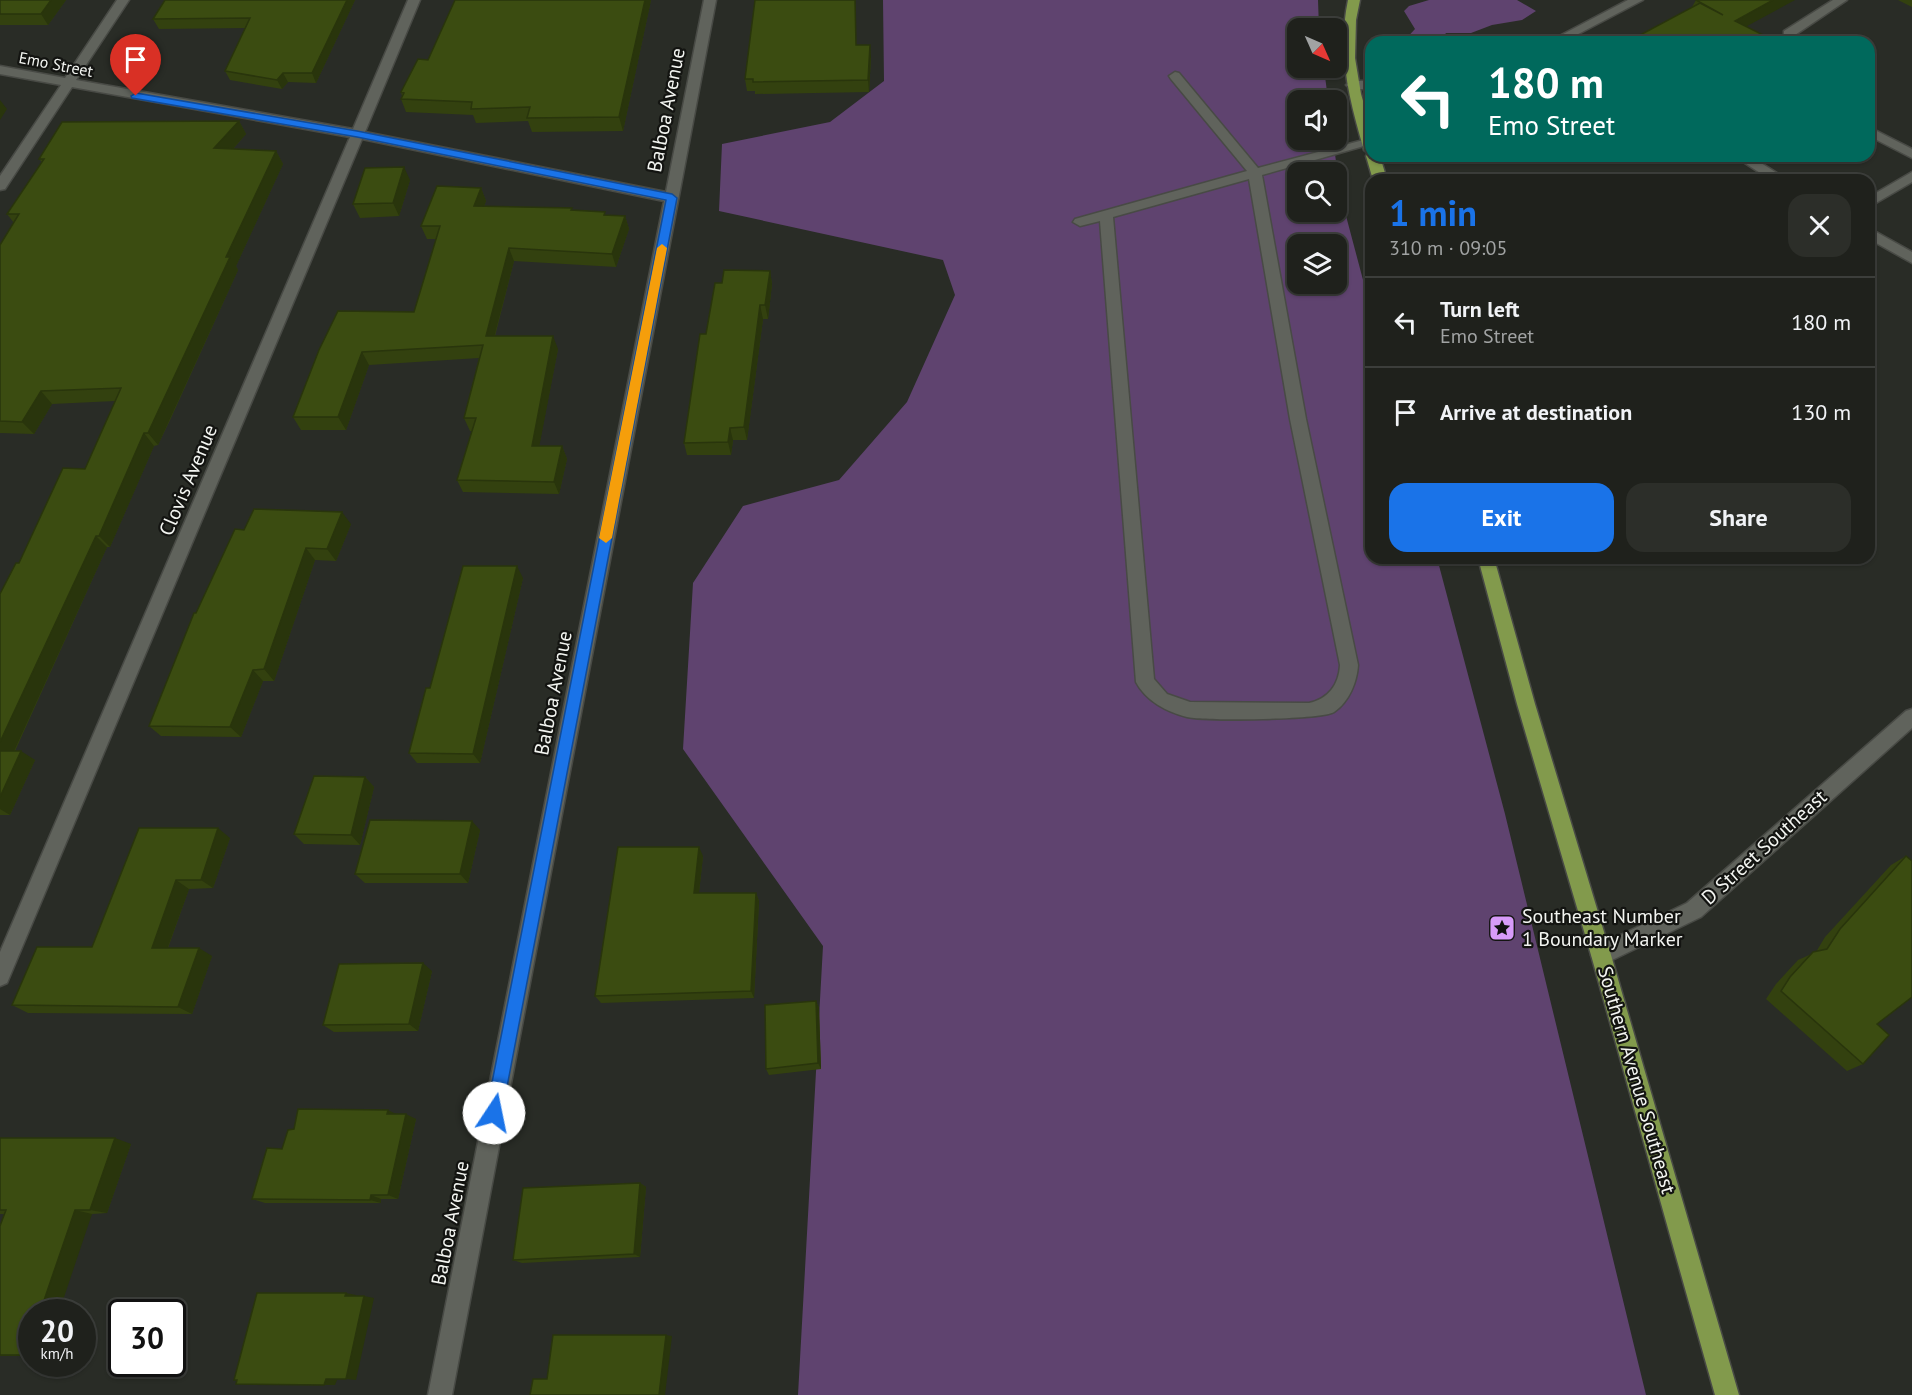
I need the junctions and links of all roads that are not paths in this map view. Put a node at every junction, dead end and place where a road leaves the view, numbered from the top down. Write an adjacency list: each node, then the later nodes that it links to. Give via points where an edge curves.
1 (123, 0): 11 (street)
2 (414, 0): 16 (street, Clovis Avenue)
3 (710, 0): 24 (street, Balboa Avenue)
4 (1354, 0): 12 (main road, via 1348,67)
5 (1637, 0): 8 (street)
6 (1841, 0): 7 (street)
7 (1788, 34)
8 (1566, 36)
9 (0, 70): 11 (street, Emo Street)
10 (1175, 76): 20 (street)
11 (69, 84): 16 (street, Emo Street); 23 (street)
12 (1352, 85): 13 (street); 14 (main road)
13 (1365, 85)
14 (1365, 128)
15 (1875, 133): 18 (street)
16 (357, 134): 24 (street, Emo Street); 33 (street, Clovis Avenue)
17 (1365, 146): 20 (street)
18 (1912, 154)
19 (1751, 162): 21 (street)
20 (1255, 172): 26 (street); 26 (street, via 1298,419 1350,665 1348,681 1327,707 1309,711 1189,710 1161,699 1145,682)
21 (1771, 174)
22 (1912, 176): 25 (street)
23 (0, 186)
24 (672, 198): 34 (street, Balboa Avenue)
25 (1875, 199)
26 (1106, 215): 27 (street)
27 (1080, 222)
28 (1875, 236): 29 (street)
29 (1912, 258)
30 (1488, 564): 32 (main road, Southern Avenue Southeast)
31 (1912, 717): 32 (street, D Street Southeast, via 1694,910)
32 (1601, 955): 35 (main road, Southern Avenue Southeast)
33 (0, 976)
34 (440, 1395)
35 (1727, 1395)

